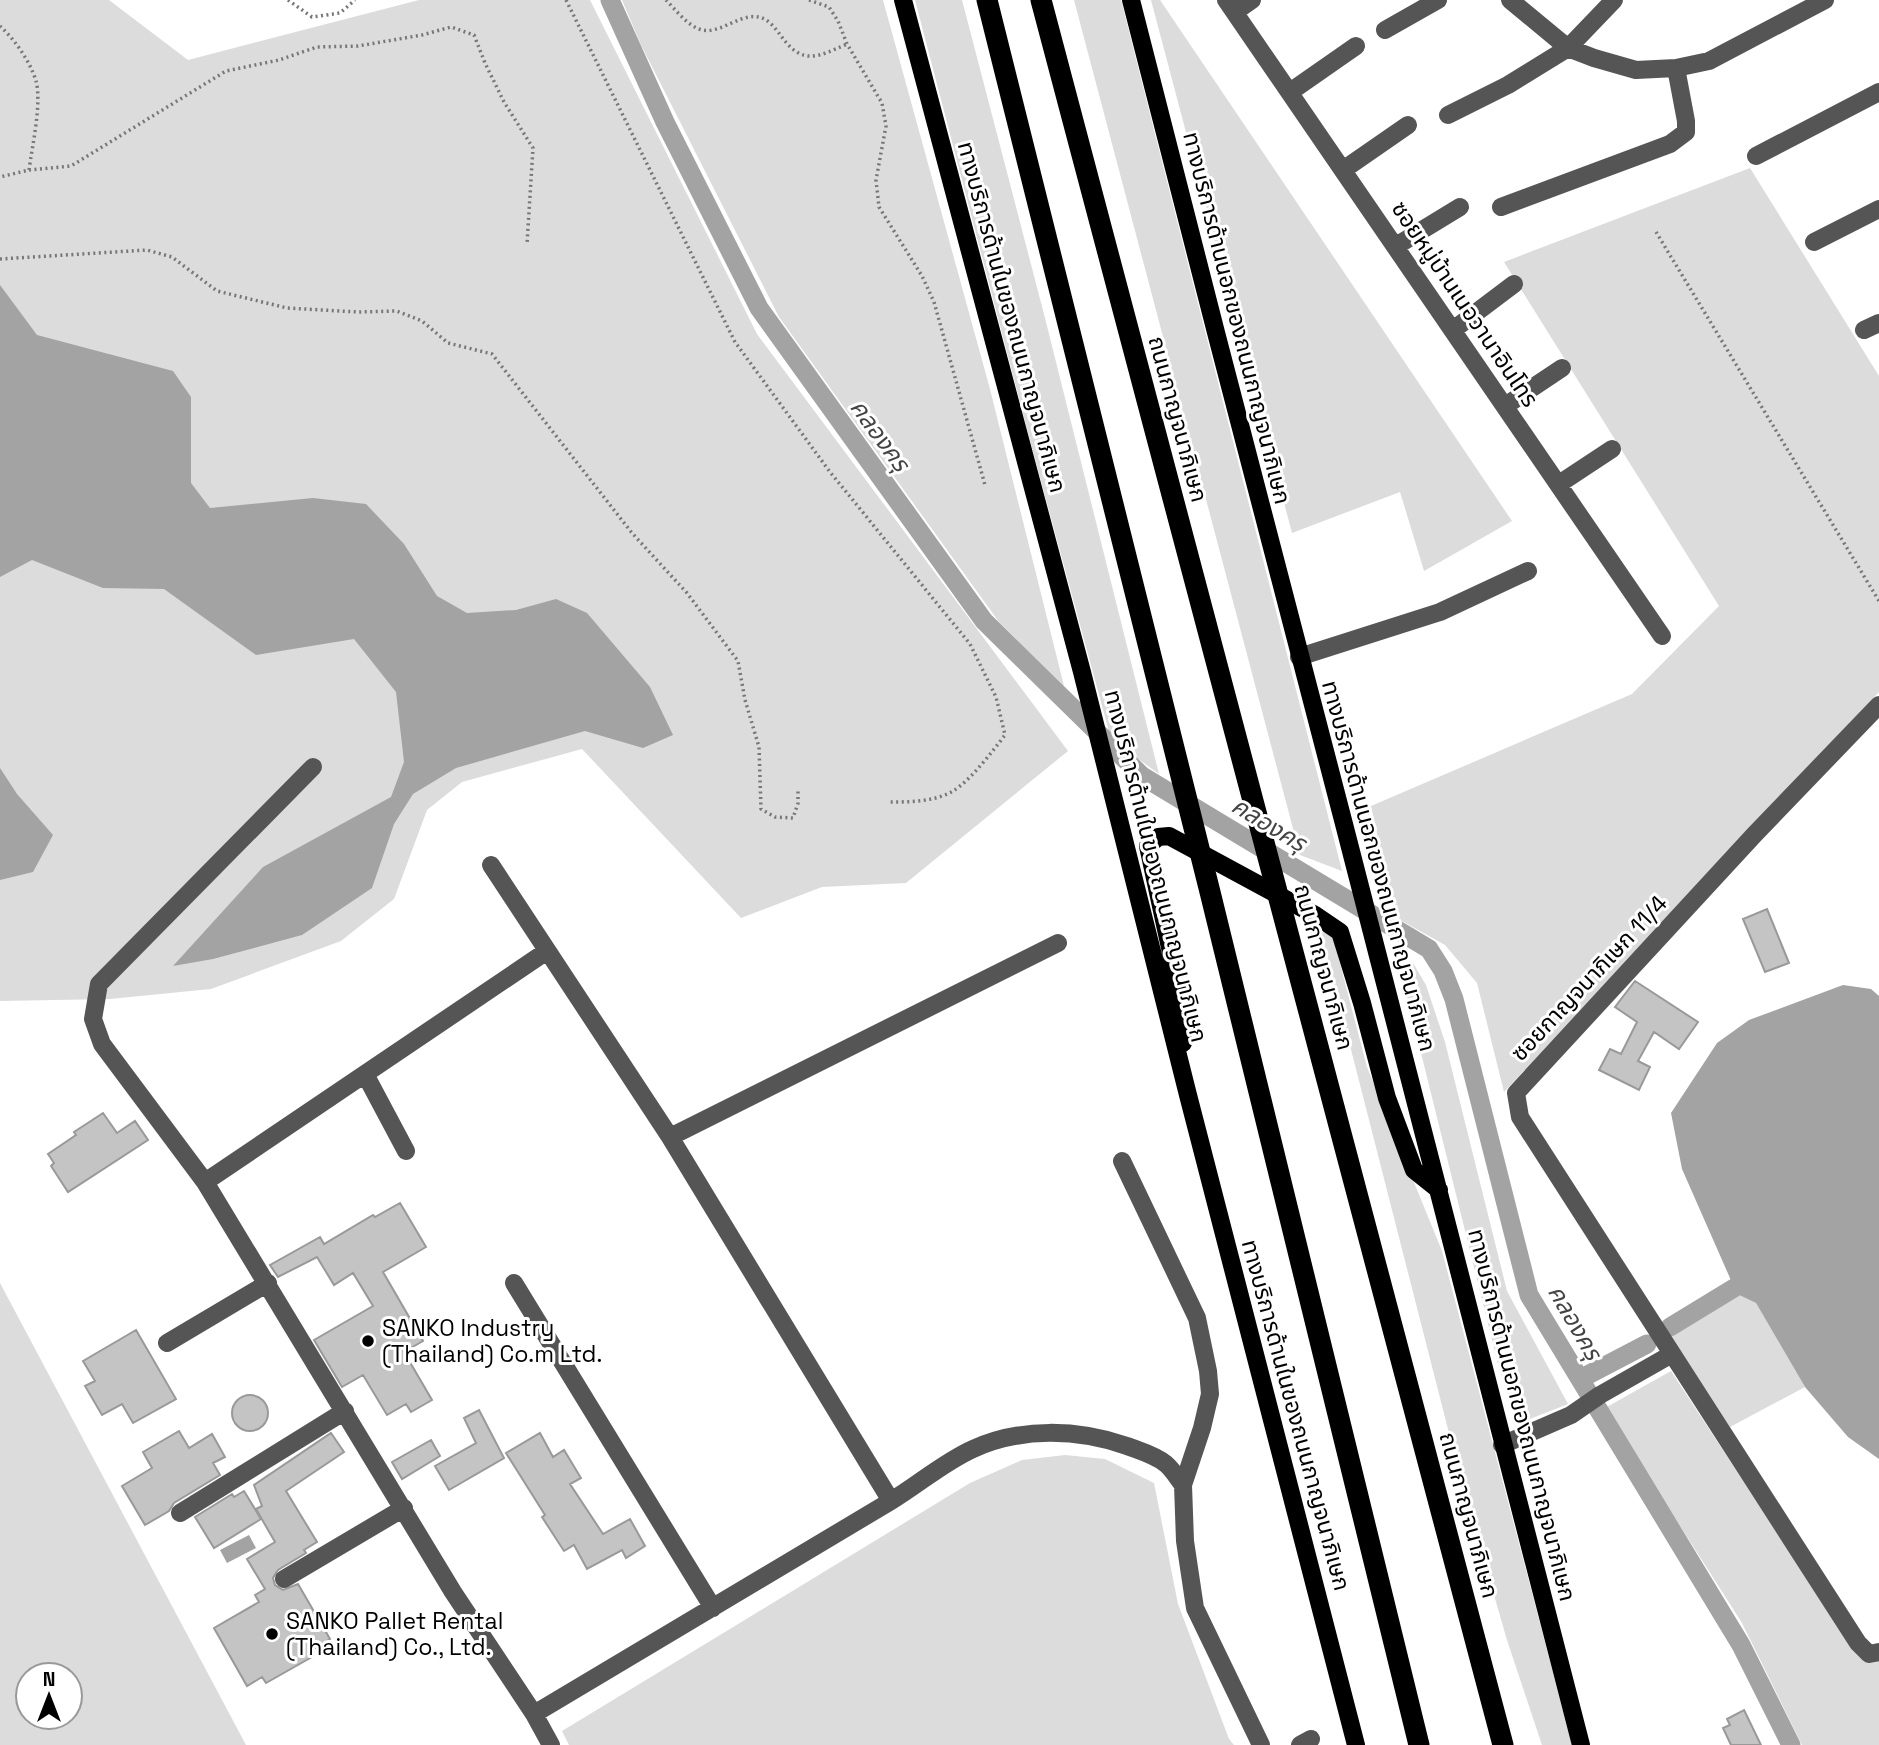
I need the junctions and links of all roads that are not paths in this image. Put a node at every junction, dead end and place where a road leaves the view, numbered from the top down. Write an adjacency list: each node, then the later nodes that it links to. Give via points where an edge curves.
1 (903, 0): 41 (main road, ทางบริการด้านในของถนนกาญจนาภิเษก, via 1082,672)
2 (987, 0): 64 (highway)
3 (1041, 0): 65 (highway, ถนนกาญจนาภิเษก)
4 (1131, 0): 34 (main road, ทางบริการด้านนอกของถนนกาญจนาภิเษก)
5 (1252, 0): 10 (street)
6 (1437, 0): 11 (street)
7 (1510, 0): 13 (street)
8 (1614, 0): 13 (street)
9 (1825, 0): 14 (street, via 1709,61)
10 (1231, 6): 15 (street, ซอยหมู่บ้านเนอวานาอินโทร)
11 (1385, 30)
12 (1356, 46): 15 (street)
13 (1568, 48): 14 (street, via 1636,70); 17 (street)
14 (1676, 68): 22 (street, via 1686,132 1670,144)
15 (1290, 92): 20 (street, ซอยหมู่บ้านเนอวานาอินโทร)
16 (1879, 92): 19 (street)
17 (1448, 115)
18 (1408, 125): 20 (street)
19 (1756, 156)
20 (1343, 170): 25 (street, ซอยหมู่บ้านเนอวานาอินโทร)
21 (1460, 207): 25 (street)
22 (1501, 207)
23 (1879, 209): 24 (street)
24 (1814, 242)
25 (1396, 246): 27 (street, ซอยหมู่บ้านเนอวานาอินโทร)
26 (1514, 284): 27 (street)
27 (1453, 330): 29 (street, ซอยหมู่บ้านเนอวานาอินโทร)
28 (1562, 368): 29 (street)
29 (1505, 406): 31 (street, ซอยหมู่บ้านเนอวานาอินโทร)
30 (1612, 450): 31 (street)
31 (1559, 484): 33 (street, ซอยหมู่บ้านเนอวานาอินโทร)
32 (1528, 571): 34 (street, via 1440,612)
33 (1662, 636)
34 (1299, 657): 46 (main road, ทางบริการด้านนอกของถนนกาญจนาภิเษก)
35 (1879, 705): 50 (street, ซอยกาญจนาภิเษก 11/4, via 1516,1093 1520,1117)
36 (313, 767): 45 (street, via 99,984 93,1019 102,1044)
37 (491, 865): 39 (street)
38 (1058, 943): 42 (street)
39 (547, 951): 40 (street); 42 (street)
40 (365, 1074): 43 (street); 45 (street)
41 (1188, 1095): 46 (main road, via 1180,994 1149,846 1158,837 1169,836 1340,932 1387,1098 1414,1170); 63 (main road, ทางบริการด้านในของถนนกาญจนาภิเษก)
42 (670, 1138): 54 (street)
43 (406, 1151)
44 (1122, 1161): 53 (street, via 1197,1318 1208,1371 1210,1394)
45 (205, 1182): 47 (street)
46 (1439, 1189): 52 (main road, ทางบริการด้านนอกของถนนกาญจนาภิเษก)
47 (268, 1283): 49 (street); 51 (street)
48 (514, 1283): 58 (street)
49 (167, 1343)
50 (1672, 1354): 52 (street, via 1571,1415); 59 (street, ซอยกาญจนาภิเษก 11/4, via 1858,1643 1868,1654)
51 (345, 1411): 55 (street); 56 (street)
52 (1502, 1446): 66 (main road, ทางบริการด้านนอกของถนนกาญจนาภิเษก)
53 (1183, 1485): 54 (street, via 1166,1464 1147,1453 1078,1435 1032,1433 973,1449); 62 (street, via 1195,1608)
54 (891, 1501): 58 (street)
55 (404, 1508): 57 (street); 60 (street)
56 (180, 1513)
57 (284, 1579)
58 (713, 1608): 60 (street)
59 (1879, 1652)
60 (534, 1714): 61 (street)
61 (551, 1745)
62 (1261, 1745)
63 (1356, 1745)
64 (1419, 1745)
65 (1503, 1745)
66 (1581, 1745)

